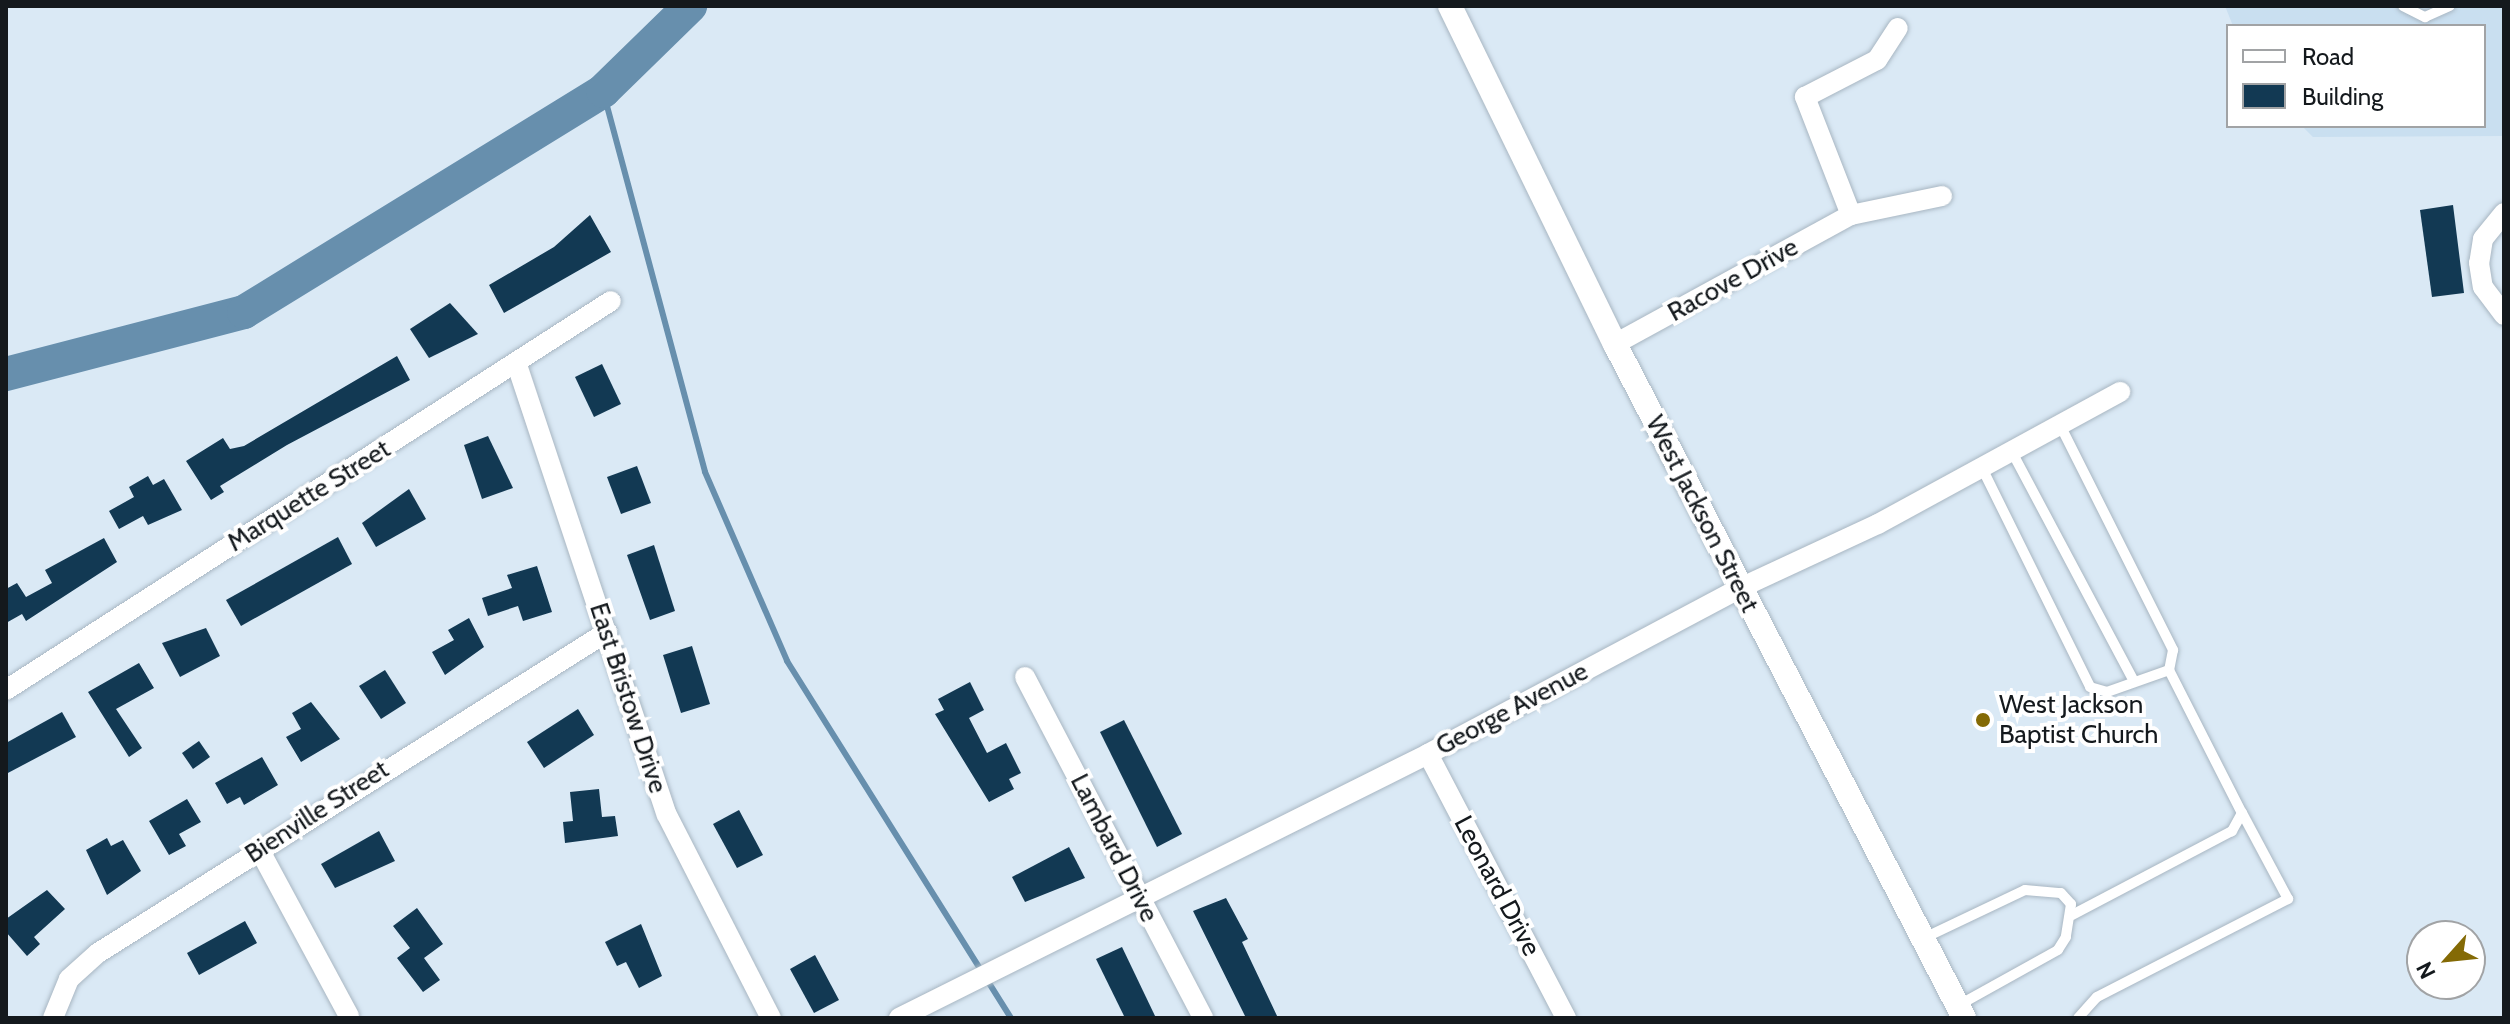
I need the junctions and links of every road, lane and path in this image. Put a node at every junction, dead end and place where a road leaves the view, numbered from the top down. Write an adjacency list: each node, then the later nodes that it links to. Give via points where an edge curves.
1 (1450, 6): 10 (street, West Jackson Street)
2 (2403, 6): 3 (lane, via 2425,17)
3 (2450, 6)
4 (1898, 28): 7 (street, via 1877,60 1805,97)
5 (1942, 196): 7 (street, Racove Drive)
6 (2504, 213): 9 (street, via 2483,239 2479,263 2483,287)
7 (1851, 215): 10 (street, Racove Drive)
8 (611, 301): 11 (street, Marquette Street)
9 (2504, 315)
10 (1615, 344): 16 (street, West Jackson Street)
11 (517, 365): 17 (street, East Bristow Drive); 21 (street, Marquette Street)
12 (2120, 392): 13 (street, George Avenue)
13 (2060, 425): 14 (street, George Avenue); 18 (lane, via 2173,650)
14 (2012, 452): 15 (street, George Avenue); 20 (lane)
15 (1982, 468): 16 (street, George Avenue); 20 (lane, via 2090,687 2107,692)
16 (1740, 588): 22 (street, George Avenue); 27 (street, West Jackson Street)
17 (607, 632): 24 (street, Bienville Street); 31 (street, East Bristow Drive, via 674,832)
18 (2169, 670): 20 (lane); 23 (lane)
19 (1025, 677): 25 (street, Lambard Drive)
20 (2134, 681)
21 (6, 690)
22 (1428, 754): 25 (street, George Avenue); 34 (street, Leonard Drive)
23 (2242, 813): 26 (lane, via 2232,831); 35 (lane, via 2288,899 2097,997)
24 (259, 849): 29 (street); 30 (street, Bienville Street, via 81,966)
25 (1137, 894): 32 (street, George Avenue); 33 (street, Lambard Drive)
26 (2072, 915): 27 (lane, via 2061,893 2025,890); 28 (lane, via 2058,950)
27 (1922, 939): 28 (street, West Jackson Street)
28 (1961, 1012)
29 (349, 1016)
30 (53, 1018)
31 (771, 1018)
32 (899, 1018)
33 (1203, 1018)
34 (1566, 1018)
35 (2078, 1018)

